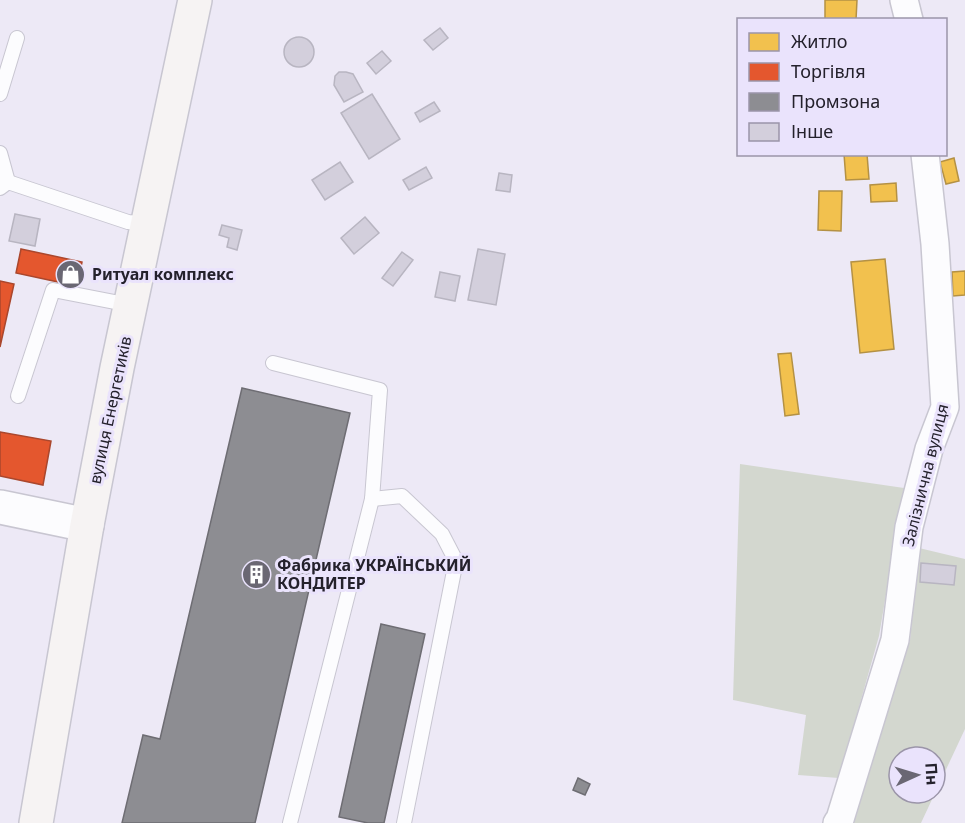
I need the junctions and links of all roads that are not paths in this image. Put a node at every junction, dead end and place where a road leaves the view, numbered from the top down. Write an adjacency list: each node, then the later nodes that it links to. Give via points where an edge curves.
1 (195, 0): 9 (main road, вулиця Енергетиків)
2 (904, 0): 3 (street)
3 (908, 18)
4 (17, 38): 5 (lane)
5 (0, 94)
6 (0, 153): 8 (lane)
7 (925, 156): 19 (street, Залізнична вулиця, via 945,407 929,449 909,526 895,640)
8 (4, 185): 9 (lane, via 128,222)
9 (148, 224): 10 (main road, вулиця Енергетиків)
10 (132, 306): 12 (lane, via 53,290); 15 (main road, вулиця Енергетиків)
11 (273, 363): 13 (lane, via 380,390)
12 (18, 396)
13 (372, 499): 17 (lane); 18 (lane, via 402,496 442,534 456,561)
14 (0, 507): 15 (street)
15 (87, 525): 16 (main road, вулиця Енергетиків)
16 (36, 823)
17 (290, 823)
18 (404, 823)
19 (837, 823)

